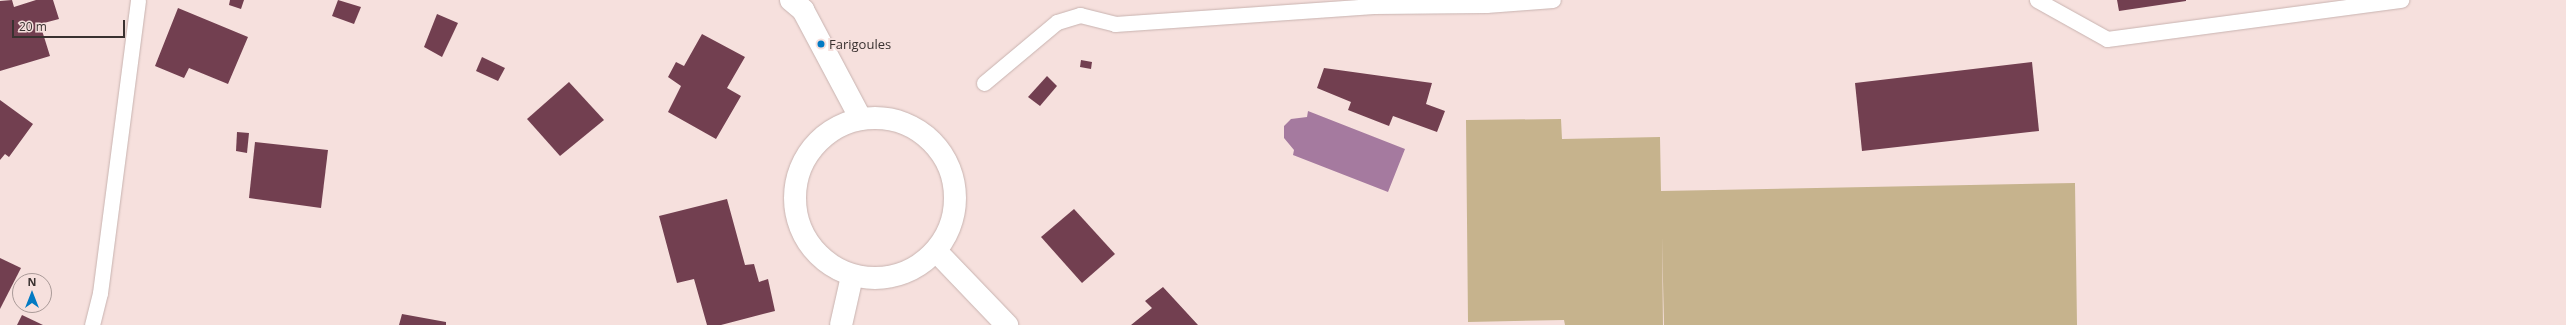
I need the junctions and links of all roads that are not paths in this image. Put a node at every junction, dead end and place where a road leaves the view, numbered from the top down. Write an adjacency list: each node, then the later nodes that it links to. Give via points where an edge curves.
1 (138, 0): 10 (lane, via 100,294)
2 (791, 0): 7 (street, via 803,10)
3 (1553, 0): 6 (lane, via 1486,5 1373,6 1115,24 1080,15 1058,22)
4 (2037, 0): 5 (lane, via 2107,39)
5 (2401, 0)
6 (984, 83)
7 (861, 119): 8 (street, via 899,121 925,134 951,167 955,204 951,225); 9 (street, via 844,124 820,139 800,166 794,195 800,231 810,246 827,263)
8 (936, 251): 9 (street, via 916,268 898,275 879,279); 12 (street)
9 (852, 276): 11 (street)
10 (92, 325)
11 (841, 325)
12 (1007, 325)

